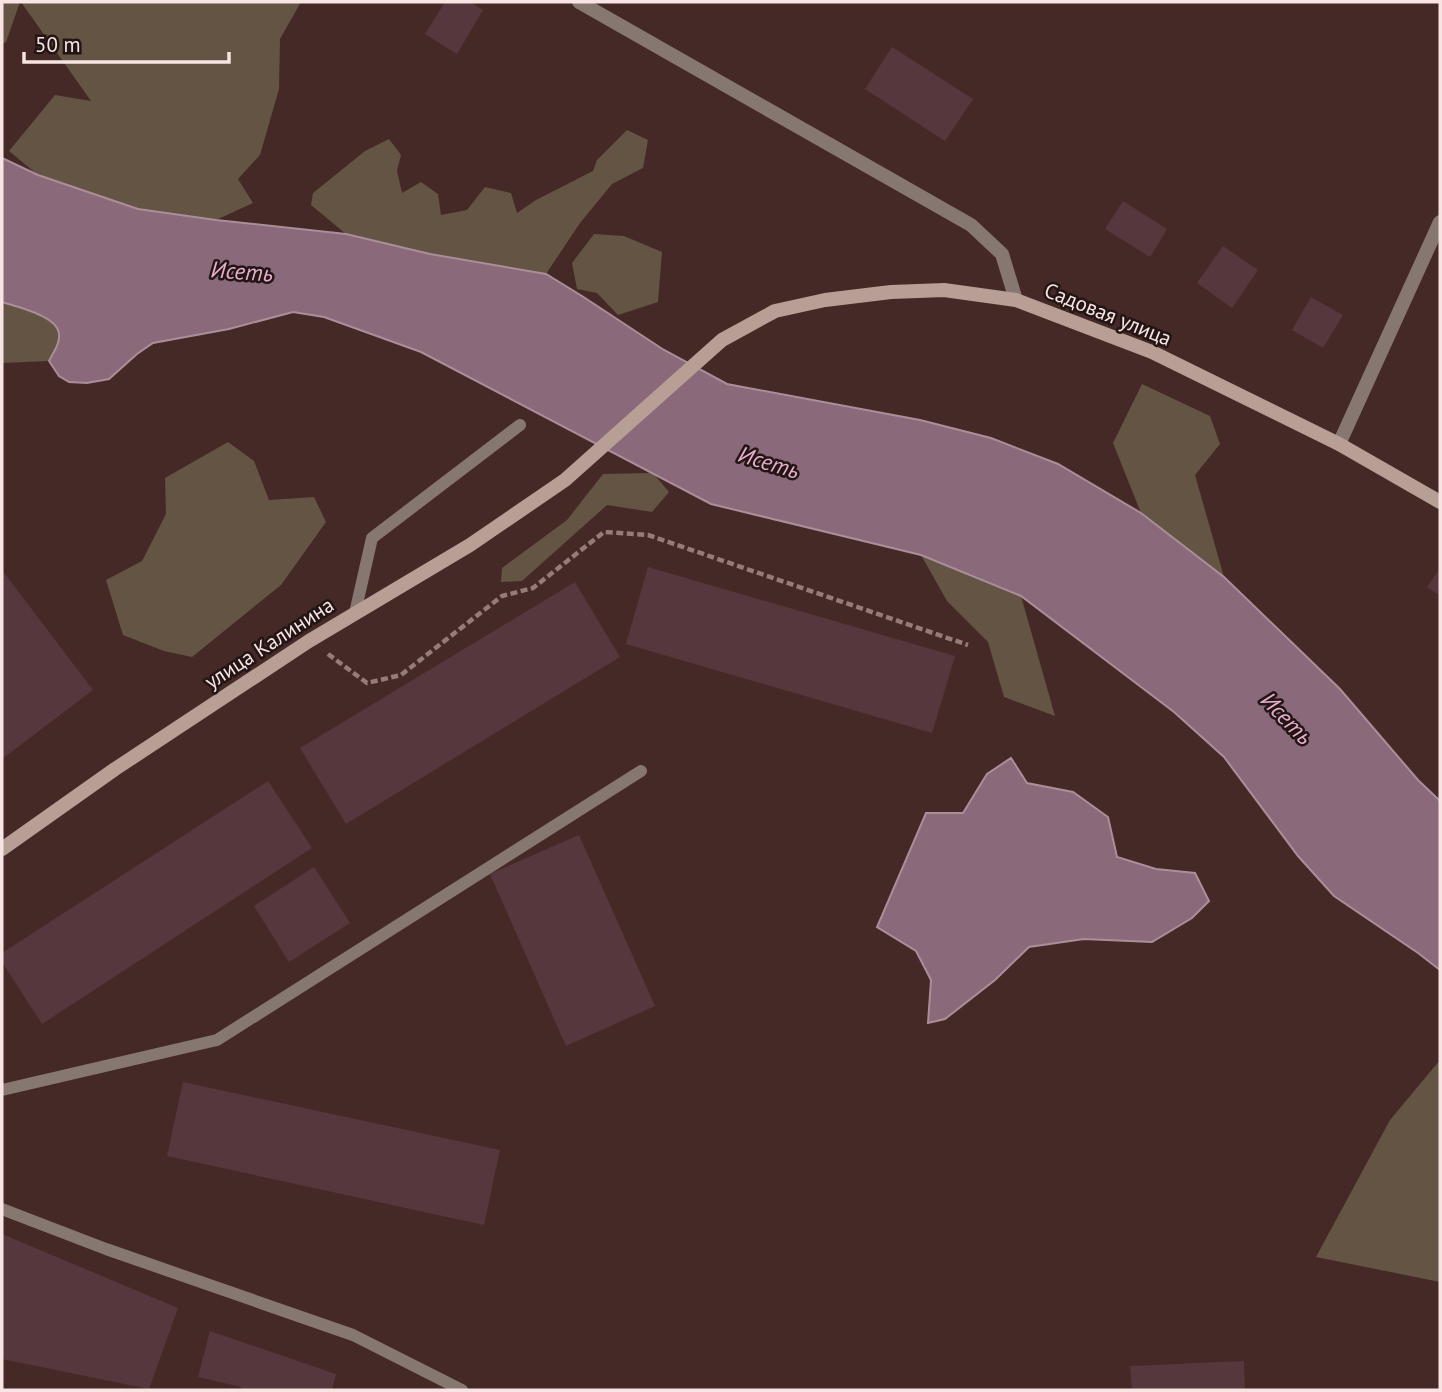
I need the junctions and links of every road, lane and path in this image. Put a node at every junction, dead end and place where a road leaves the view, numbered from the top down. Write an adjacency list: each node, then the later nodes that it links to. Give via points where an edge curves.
1 (579, 2): 3 (street, Садовая улица, via 971,225 1002,254)
2 (1440, 222): 5 (street)
3 (1016, 300): 5 (main road, Садовая улица, via 1153,352); 7 (main road, улица Калинина, via 944,290 891,292 775,311 722,340 565,480 470,545)
4 (520, 425): 7 (lane, via 372,538)
5 (1339, 444): 6 (main road, Садовая улица)
6 (1440, 502)
7 (355, 613): 8 (main road, улица Калинина)
8 (309, 640): 9 (path, via 367,683 401,675 502,596 533,588 604,532 648,535); 11 (main road, улица Калинина)
9 (968, 645)
10 (641, 771): 12 (lane, via 218,1040)
11 (2, 849)
12 (2, 1090)
13 (2, 1209): 14 (lane, via 352,1335)
14 (462, 1390)

